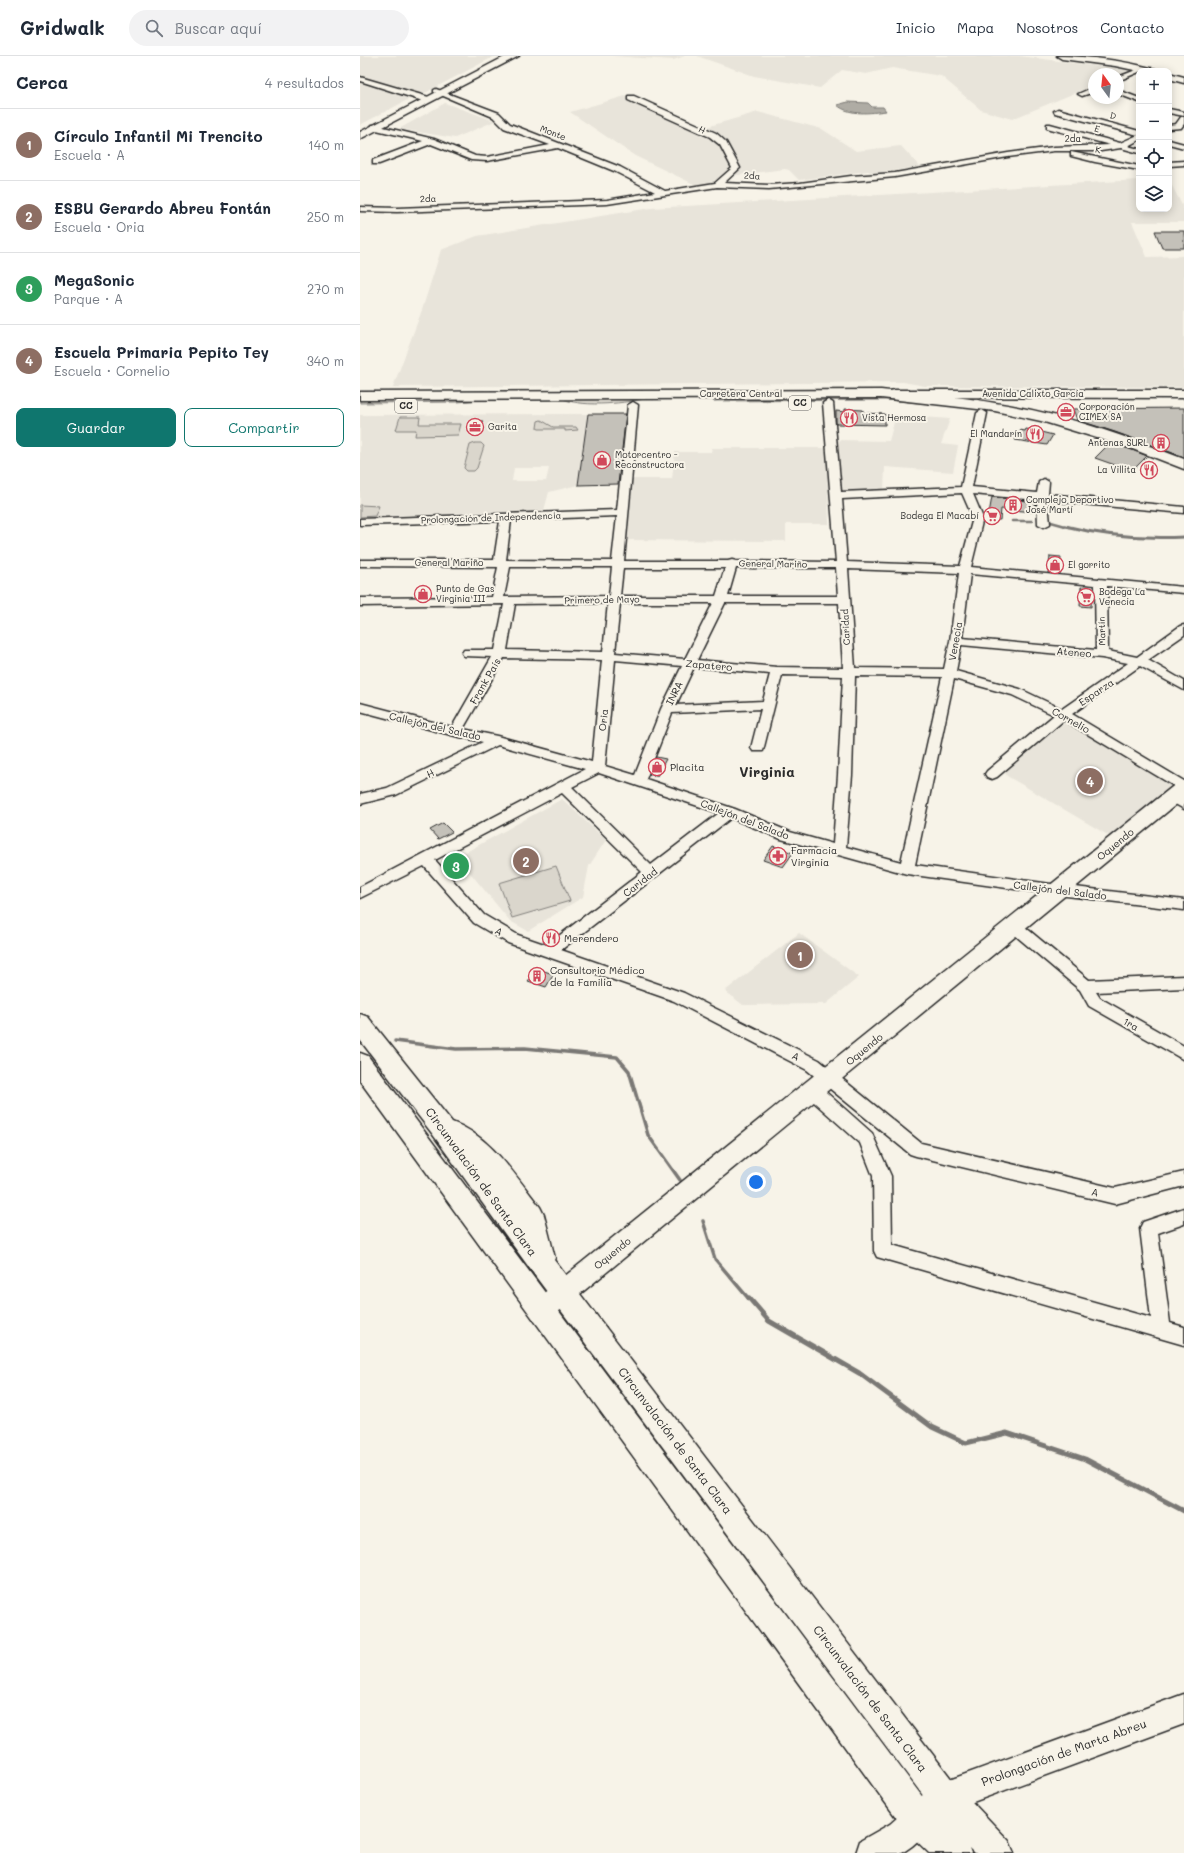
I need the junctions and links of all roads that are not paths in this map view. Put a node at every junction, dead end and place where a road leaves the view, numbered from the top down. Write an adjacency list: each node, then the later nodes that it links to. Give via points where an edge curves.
1 (503, 56): 13 (main road)
2 (514, 56): 13 (main road)
3 (1062, 56): 4 (street)
4 (1136, 68)
5 (1136, 74): 6 (street)
6 (1124, 77)
7 (1172, 77): 9 (street)
8 (360, 79): 13 (street, Monte)
9 (1184, 80)
10 (1088, 92): 11 (street)
11 (1082, 94)
12 (1124, 94): 15 (street)
13 (432, 96): 21 (main road); 23 (main road); 29 (street, Monte, via 496,115 507,126)
14 (631, 98): 39 (street, H, via 704,131 724,144 736,168)
15 (1136, 99)
16 (1058, 111): 24 (street, D)
17 (1172, 112): 18 (street)
18 (1184, 114)
19 (1184, 119): 22 (street)
20 (1050, 126): 30 (street, E)
21 (375, 127): 25 (main road); 27 (street)
22 (1181, 127)
23 (360, 130)
24 (1136, 132)
25 (360, 136)
26 (1136, 138): 30 (street, 2da)
27 (431, 141): 29 (street, via 474,158 487,159); 35 (street)
28 (1172, 143): 31 (street)
29 (559, 146): 40 (street, Monte, via 617,168)
30 (1121, 146): 32 (street, 2da, via 1101,149); 33 (street, E)
31 (1184, 146)
32 (1054, 149): 38 (street, K); 39 (street, 2da, via 895,175 769,187)
33 (1136, 150)
34 (1172, 161): 36 (street)
35 (376, 162)
36 (1182, 163): 37 (street)
37 (1172, 164)
38 (1136, 167)
39 (717, 185): 40 (street, 2da)
40 (664, 194): 41 (street, 2da, via 607,202 397,210)
41 (360, 209)
42 (738, 394): 44 (main road, Carretera Central / CC); 51 (main road, via 703,399 649,400); 53 (main road, Carretera Central / CC, via 881,394)
43 (1184, 394): 53 (street, Avenida Calixto García)
44 (618, 395): 46 (main road, via 572,391 550,382 533,392); 49 (main road, Carretera Central / CC)
45 (360, 396): 46 (main road, Carretera Central / CC)
46 (513, 396): 49 (main road, Carretera Central / CC)
47 (1070, 399): 48 (street, Avenida Calixto García); 53 (street, Avenida Calixto García); 54 (street, via 1044,404 1040,412)
48 (1184, 399)
49 (542, 400): 51 (main road, Carretera Central / CC); 52 (main road, Carretera Central / CC)
50 (828, 403): 51 (main road, Carretera Central / CC); 53 (main road, Carretera Central / CC, via 922,405 973,410); 61 (street, Caridad)
51 (633, 405): 64 (street, Oria)
52 (360, 407)
53 (993, 408): 54 (main road, Carretera Central / CC); 55 (main road, Carretera Central / CC); 60 (street)
54 (1044, 417): 55 (main road, Carretera Central / CC)
55 (1060, 426): 56 (main road, Carretera Central / CC)
56 (1132, 447): 57 (main road, Carretera Central / CC); 58 (main road, Carretera Central / CC)
57 (1184, 464)
58 (1184, 472)
59 (1044, 482): 62 (street)
60 (966, 490): 61 (street); 62 (street); 73 (street, Venecia, via 978,518)
61 (835, 496): 72 (street, Caridad)
62 (1042, 497): 63 (street); 67 (street)
63 (1184, 510)
64 (623, 513): 65 (street, Prolongación de Independencia); 71 (street, Oria)
65 (506, 517): 66 (street, Prolongación de Independencia); 69 (street, via 500,560)
66 (360, 522)
67 (1044, 524)
68 (360, 563): 69 (street, General Mariño)
69 (502, 563): 71 (street, General Mariño); 80 (street, via 504,566)
70 (732, 563): 71 (street, General Mariño); 72 (street, General Mariño); 76 (street, INRA)
71 (618, 564): 77 (street, Oria)
72 (842, 564): 73 (street, General Mariño); 78 (street, Caridad)
73 (965, 570): 74 (street, General Mariño); 83 (street, Venecia)
74 (1101, 583): 75 (street, General Mariño); 86 (street, Martín)
75 (1184, 590)
76 (721, 599): 77 (street, Primero de Mayo); 78 (street, Primero de Mayo); 89 (street, INRA)
77 (614, 600): 81 (street, Primero de Mayo); 87 (street, Oria)
78 (844, 600): 91 (street, Caridad)
79 (360, 602): 80 (street, Primero de Mayo)
80 (496, 602): 81 (street, Primero de Mayo)
81 (510, 602): 85 (street, Frank País)
82 (1184, 629): 88 (street, Esparza)
83 (956, 640): 86 (street, Ateneo); 92 (street, Venecia)
84 (468, 653): 85 (street, Zapatero)
85 (500, 654): 87 (street, Zapatero); 98 (street, Frank País)
86 (1102, 654): 88 (street, Ateneo)
87 (609, 656): 89 (street, Zapatero); 101 (street, Oria)
88 (1140, 662): 93 (street, Ateneo); 97 (street, Esparza)
89 (690, 663): 90 (street, Zapatero); 96 (street, INRA)
90 (777, 671): 91 (street, Zapatero); 94 (street)
91 (849, 671): 92 (street, Zapatero); 108 (street, Caridad)
92 (949, 674): 97 (street, Cornelio, via 1016,692); 110 (street, Venecia)
93 (1184, 686)
94 (769, 705): 96 (street); 100 (street)
95 (360, 707): 98 (street, Callejón del Salado)
96 (667, 709): 103 (street, INRA)
97 (1063, 714): 102 (street, Esparza); 105 (street, Cornelio)
98 (455, 732): 99 (street, Callejón del Salado)
99 (497, 740): 101 (street, Callejón del Salado); 106 (street, H, via 391,792)
100 (758, 748)
101 (598, 768): 103 (street, Callejón del Salado); 104 (street)
102 (992, 774)
103 (639, 781): 107 (street, Callejón del Salado)
104 (563, 786): 109 (street); 111 (street)
105 (1181, 794): 112 (street, Oquendo)
106 (360, 800)
107 (730, 812): 108 (street, Callejón del Salado, via 786,836); 111 (street, Caridad)
108 (839, 851): 110 (street, Callejón del Salado)
109 (426, 858): 113 (street); 116 (street, A, via 479,919 513,939)
110 (907, 869): 112 (street, Callejón del Salado)
111 (651, 873): 116 (street, Caridad)
112 (1058, 890): 114 (street, Callejón del Salado); 115 (street, Oquendo)
113 (360, 893)
114 (1184, 905)
115 (1014, 926): 118 (street); 122 (street, Oquendo)
116 (550, 951): 122 (street, A, via 679,997 813,1065)
117 (1184, 982): 118 (street)
118 (1086, 986): 120 (street, 1ra, via 1094,1002)
119 (360, 1023): 125 (main road, Circunvalación de Santa Clara, via 440,1125 545,1269)
120 (1184, 1054)
121 (360, 1063): 125 (main road, Circunvalación de Santa Clara)
122 (820, 1084): 123 (street, A, via 916,1149 1115,1196); 125 (street, Oquendo); 126 (street, via 866,1138 882,1176 883,1251)
123 (1184, 1179)
124 (1184, 1216): 126 (street, via 1149,1228)
125 (553, 1301): 129 (main road, Circunvalación de Santa Clara); 130 (main road, Circunvalación de Santa Clara)
126 (1162, 1330): 127 (street)
127 (1184, 1336)
128 (1184, 1709): 129 (street, Prolongación de Marta Abreu)
129 (944, 1797): 130 (street); 133 (main road, Circunvalación de Santa Clara)
130 (918, 1819): 131 (street, via 901,1835); 132 (main road, Circunvalación de Santa Clara)
131 (872, 1853)
132 (954, 1853)
133 (997, 1853)

